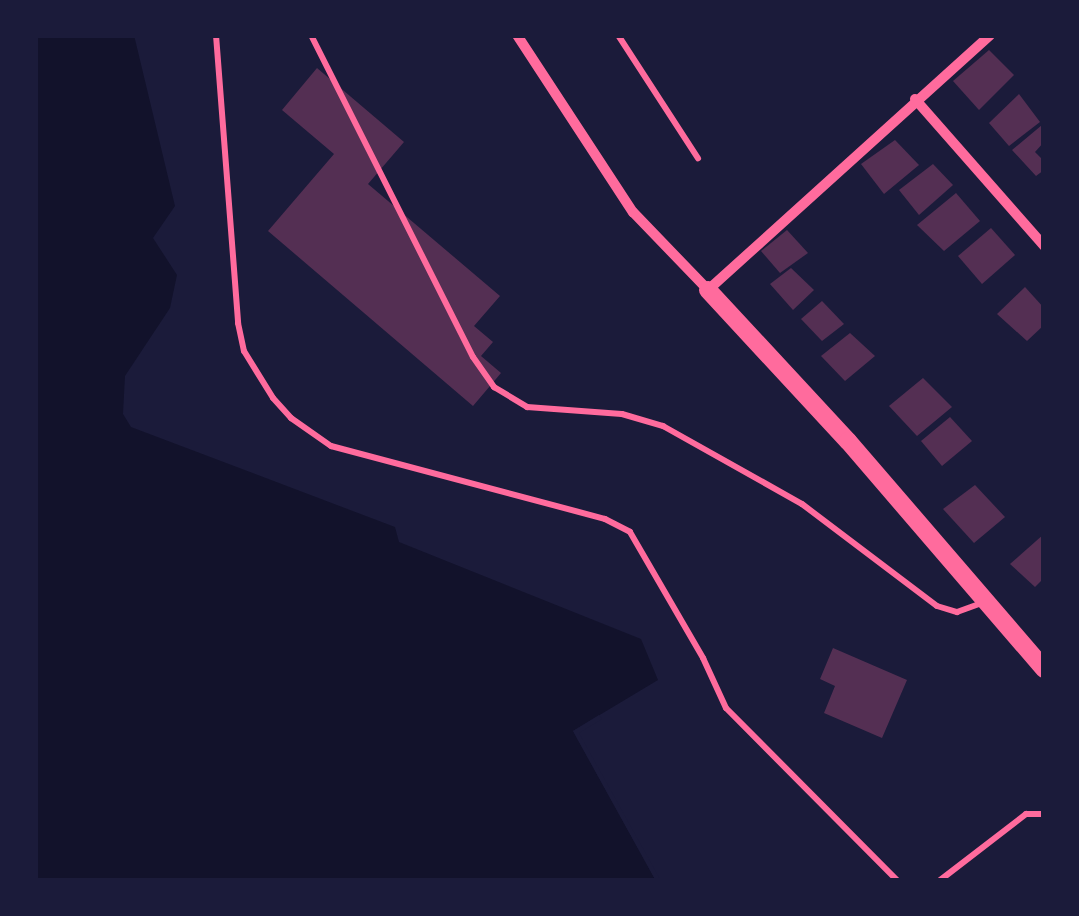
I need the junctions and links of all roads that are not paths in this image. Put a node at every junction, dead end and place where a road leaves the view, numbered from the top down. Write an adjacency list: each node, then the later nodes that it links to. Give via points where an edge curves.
1 (216, 35): 13 (lane, via 236,308 244,351 273,398 330,446 605,519 630,532 726,708)
2 (312, 35): 10 (lane, via 494,387 527,407 622,414 663,426 802,504 938,606 957,612)
3 (518, 35): 9 (street, via 633,212)
4 (618, 35): 7 (lane)
5 (990, 35): 6 (street)
6 (916, 99): 8 (street); 9 (street)
7 (698, 158)
8 (1044, 246)
9 (708, 290): 10 (street)
10 (986, 601): 11 (street)
11 (1044, 669)
12 (1044, 814): 14 (lane, via 1026,814)
13 (898, 881)
14 (939, 881)

